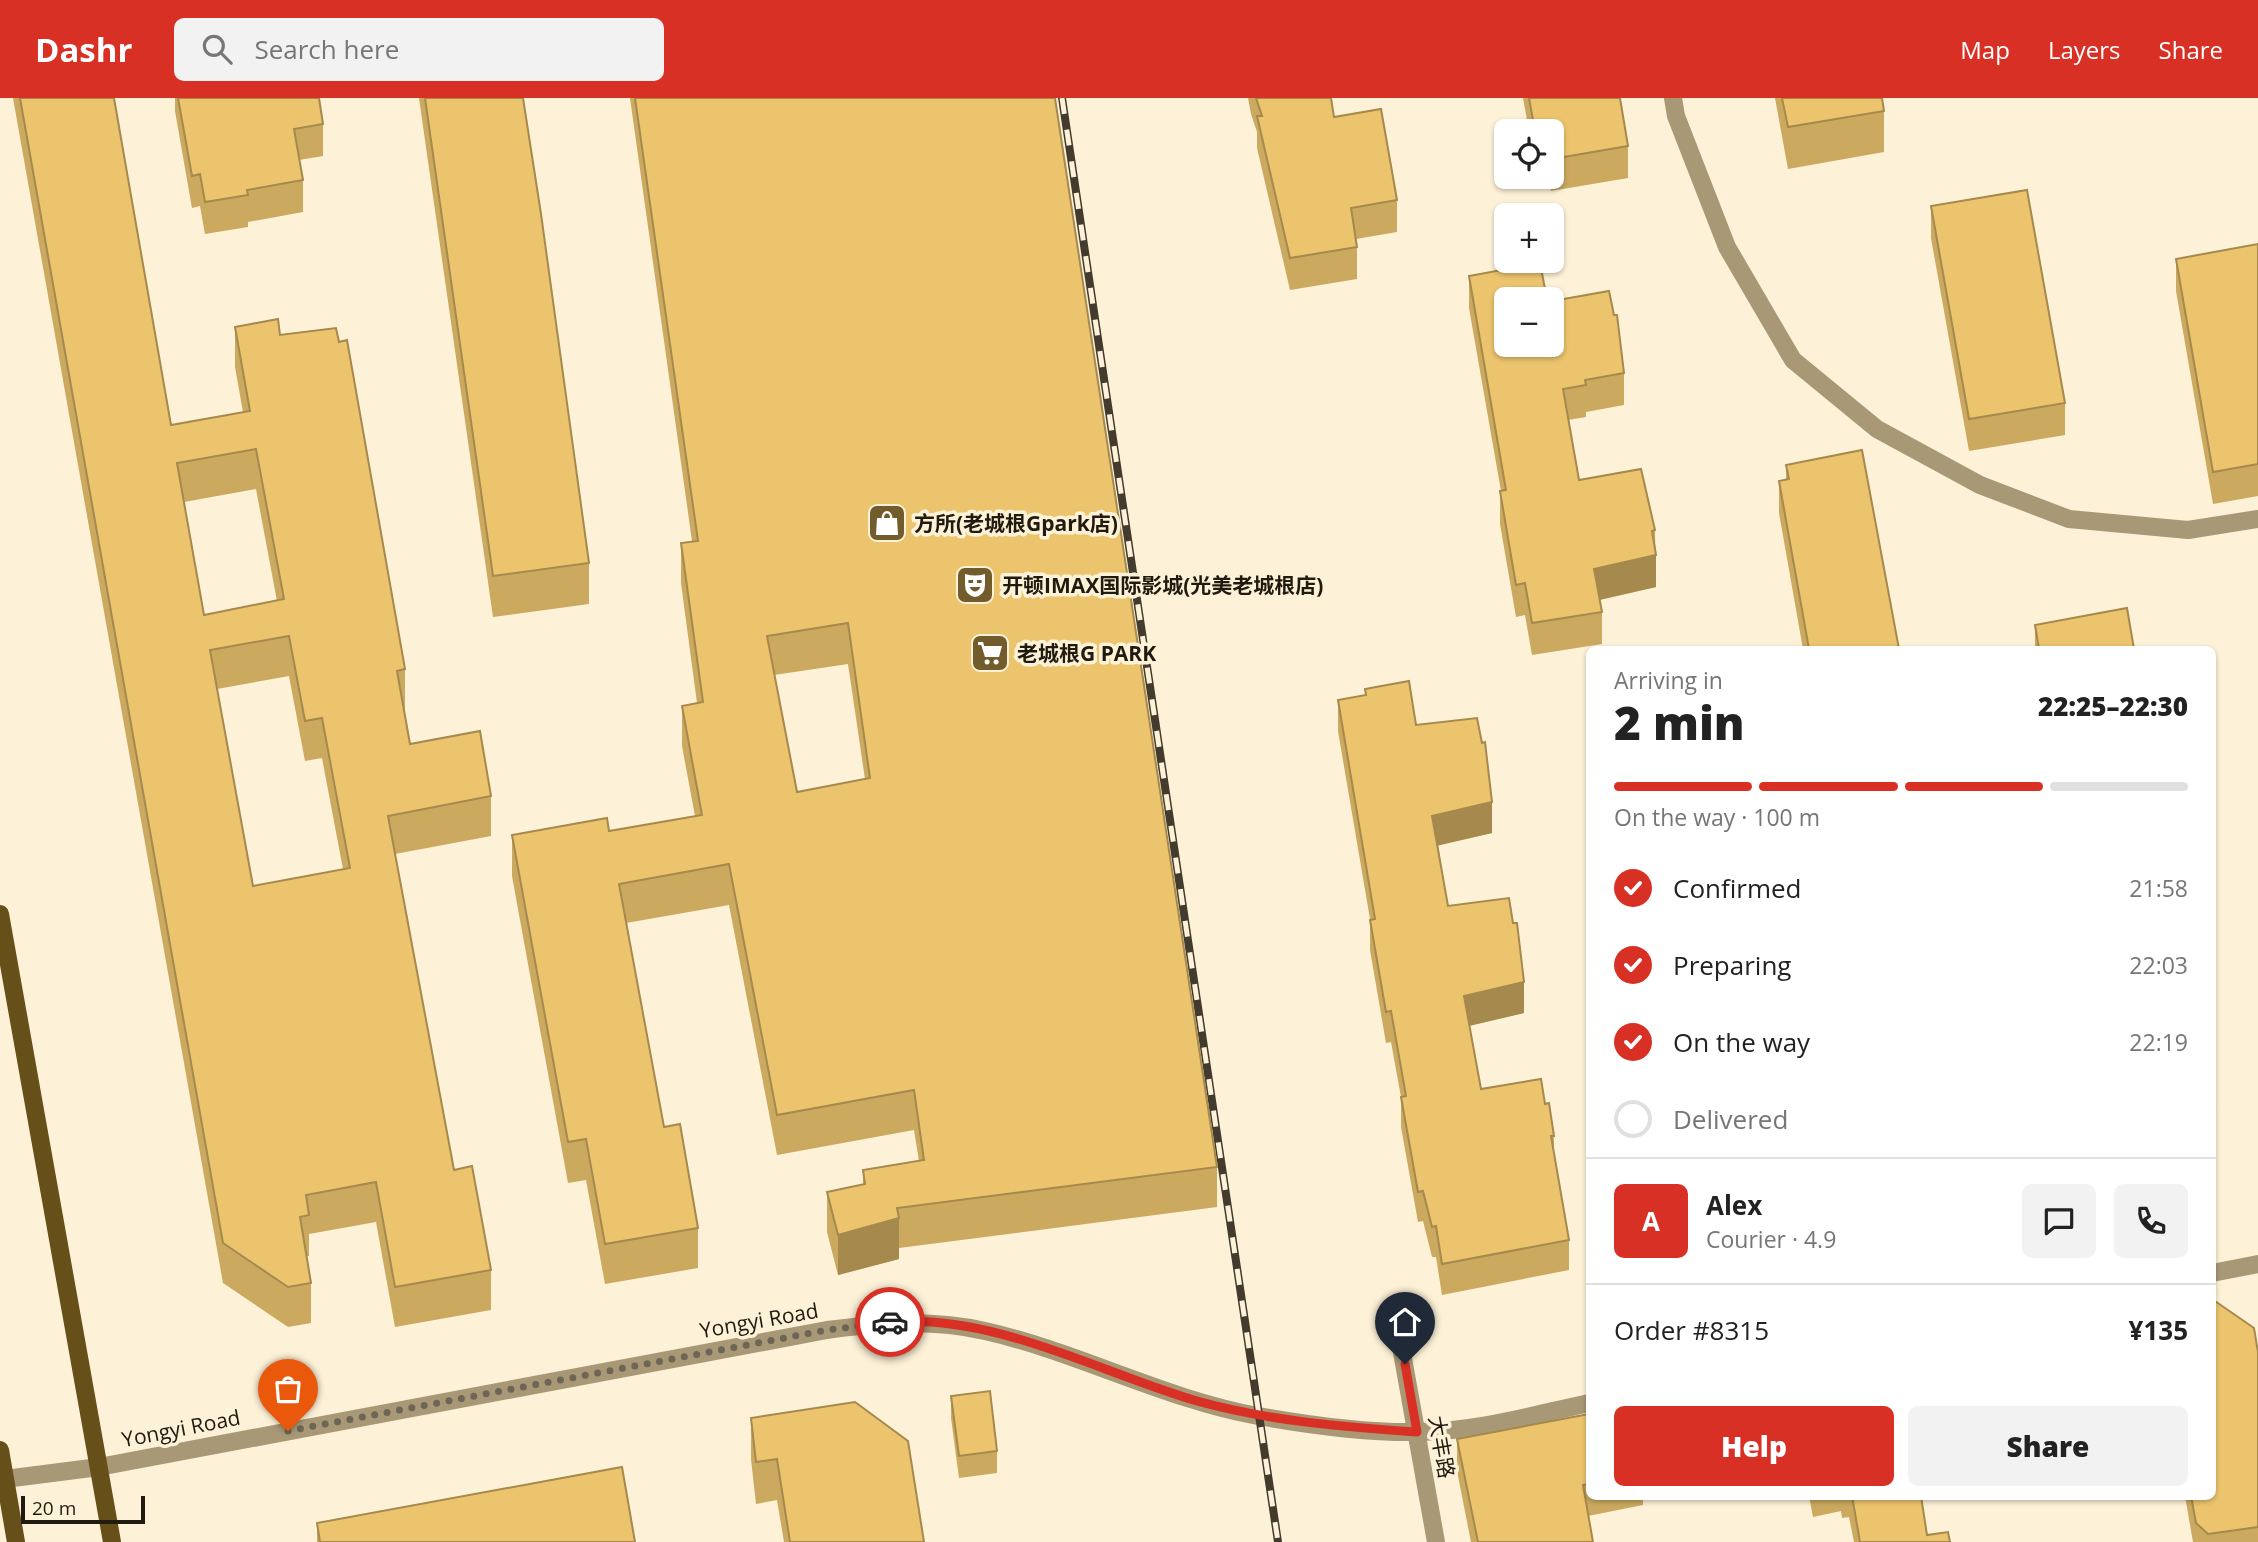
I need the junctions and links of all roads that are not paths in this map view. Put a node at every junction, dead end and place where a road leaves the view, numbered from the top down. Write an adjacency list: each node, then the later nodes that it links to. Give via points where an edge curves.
1 (1673, 98): 2 (street, via 1727,247 1793,360 1877,429 1980,485 2069,519 2188,530)
2 (2258, 519)
3 (0, 914): 10 (main road)
4 (2258, 1264): 5 (street)
5 (2216, 1272)
6 (1396, 1319): 8 (street, 大丰路)
7 (1586, 1404): 8 (street, Yongyi Road, via 1471,1427)
8 (1417, 1432): 10 (street, Yongyi Road, via 1258,1416 1196,1401 984,1330 894,1322 827,1330); 14 (street, 大丰路)
9 (0, 1450): 11 (main road)
10 (99, 1466): 11 (street, Yongyi Road); 13 (main road)
11 (3, 1476): 12 (main road)
12 (16, 1542)
13 (112, 1542)
14 (1436, 1542)

